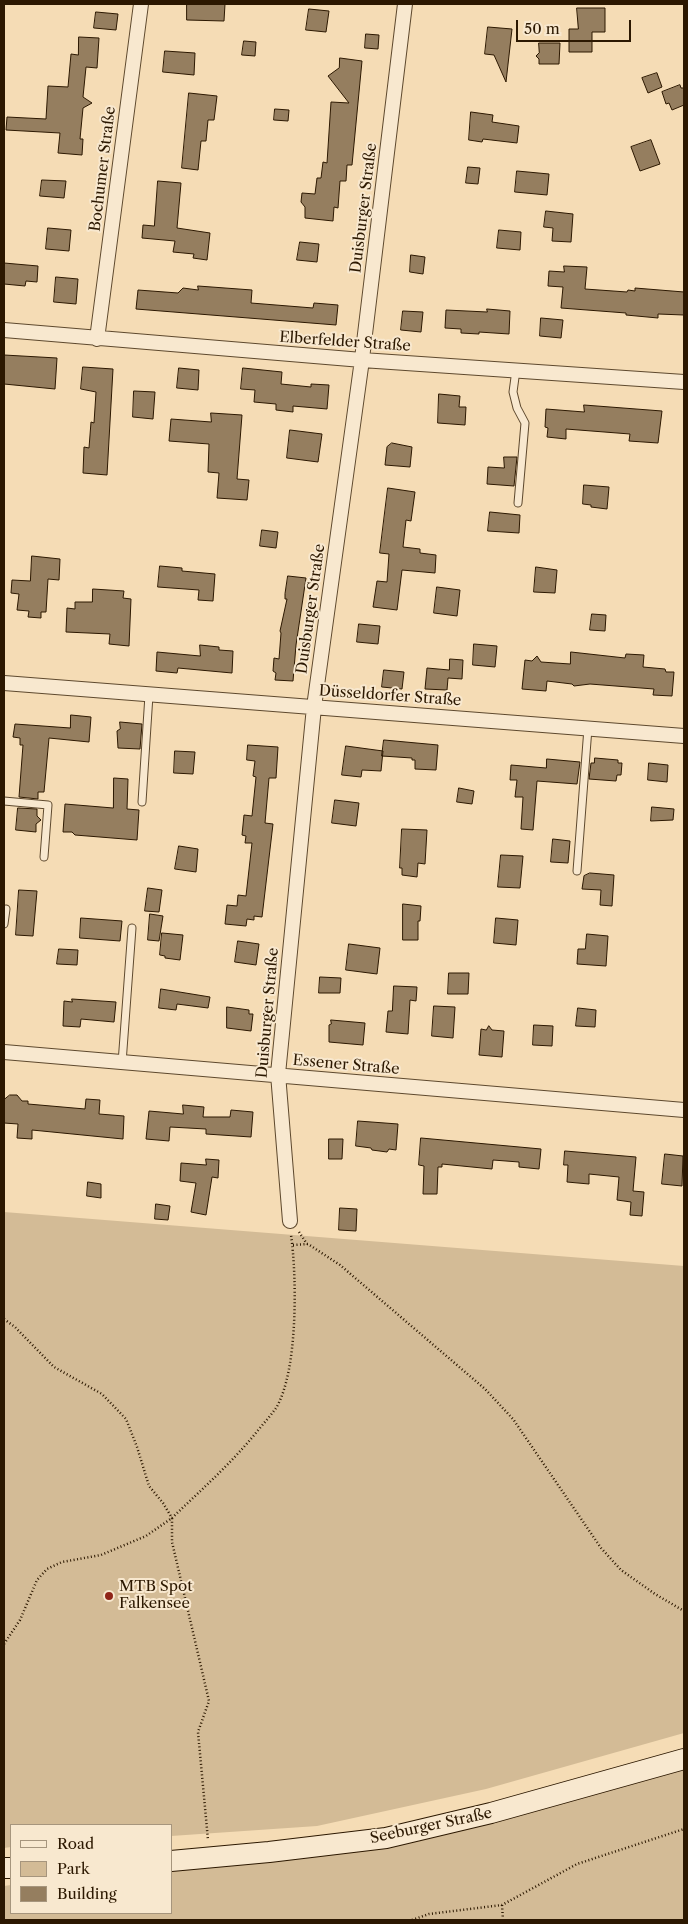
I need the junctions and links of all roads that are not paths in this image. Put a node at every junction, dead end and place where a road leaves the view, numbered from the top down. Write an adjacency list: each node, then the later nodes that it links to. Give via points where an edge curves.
1 (141, 4): 4 (street, Bochumer Straße)
2 (405, 4): 5 (street, Duisburger Straße)
3 (4, 330): 4 (street, Elberfelder Straße)
4 (97, 339): 5 (street, Elberfelder Straße)
5 (362, 360): 6 (street, Elberfelder Straße); 11 (street, Duisburger Straße)
6 (516, 370): 7 (street, Elberfelder Straße); 8 (lane, via 513,392 525,423)
7 (684, 382)
8 (518, 503)
9 (4, 683): 10 (street, Düsseldorfer Straße)
10 (149, 694): 11 (street, Düsseldorfer Straße); 15 (lane)
11 (314, 706): 12 (street, Düsseldorfer Straße); 23 (street, Duisburger Straße)
12 (588, 728): 13 (street, Düsseldorfer Straße); 17 (lane)
13 (684, 736)
14 (4, 801): 16 (lane, via 48,805)
15 (142, 802)
16 (44, 857)
17 (577, 871)
18 (6, 909): 19 (lane)
19 (4, 924)
20 (132, 928): 22 (lane)
21 (4, 1052): 22 (street, Essener Straße)
22 (122, 1063): 23 (street, Essener Straße)
23 (278, 1074): 24 (street, Essener Straße); 25 (street, Duisburger Straße)
24 (684, 1110)
25 (290, 1221)
26 (684, 1759): 27 (main road, Seeburger Straße, via 491,1813 386,1838)
27 (172, 1861)

